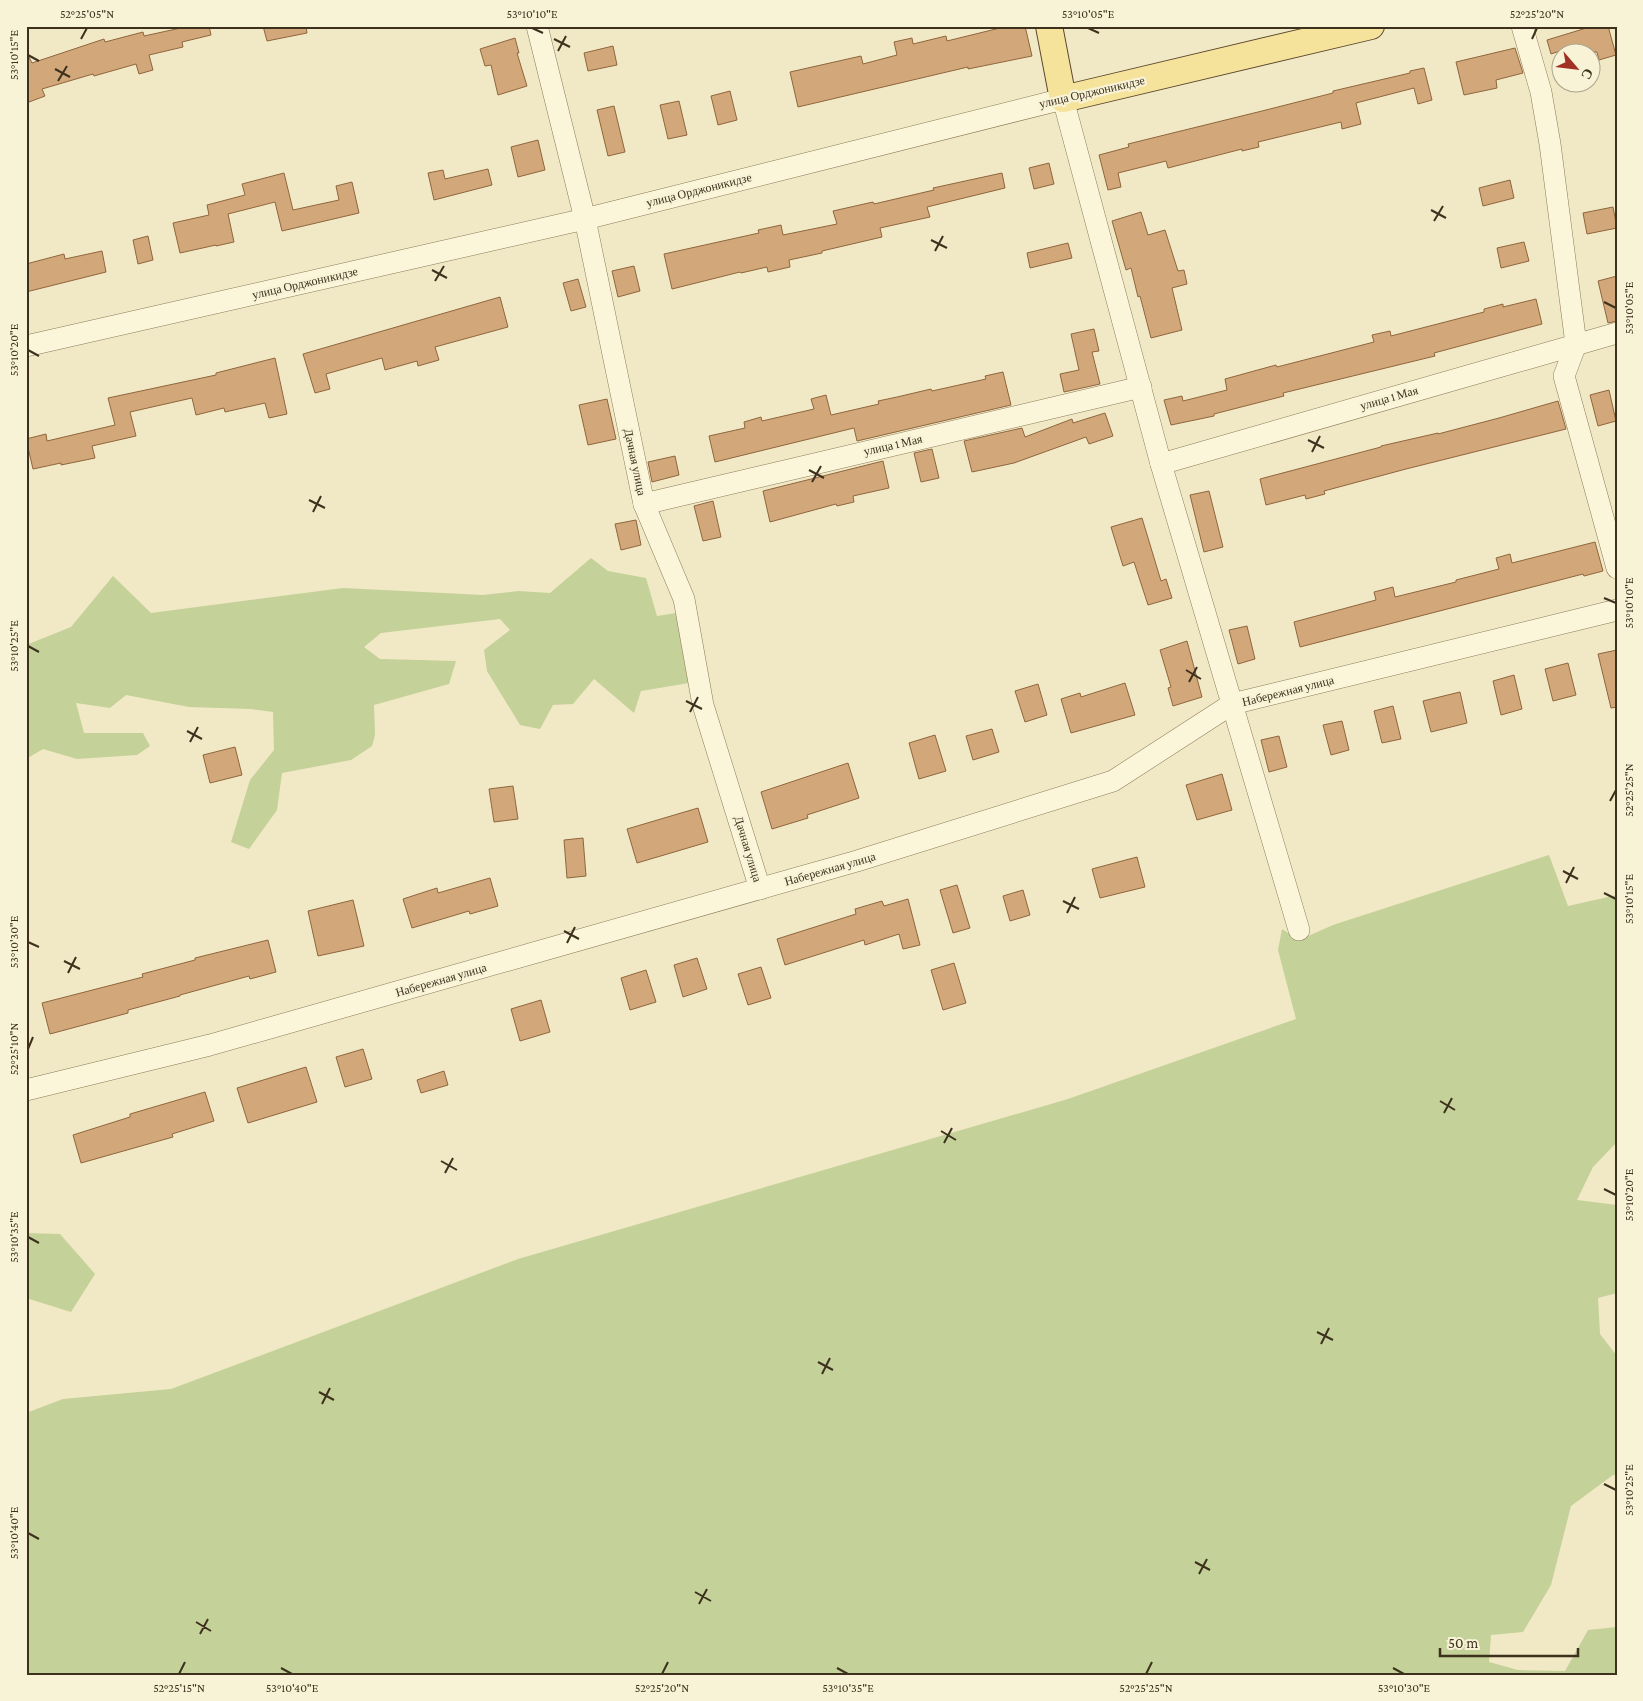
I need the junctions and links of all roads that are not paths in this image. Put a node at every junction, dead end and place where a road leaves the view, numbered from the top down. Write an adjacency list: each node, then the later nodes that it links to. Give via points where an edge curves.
1 (537, 26): 6 (street, Дачная улица)
2 (1049, 26): 5 (main road)
3 (1371, 26): 5 (main road, улица Орджоникидзе)
4 (1522, 26): 8 (street, via 1541,92 1550,144)
5 (1063, 99): 6 (street, улица Орджоникидзе); 10 (street)
6 (585, 219): 9 (street, улица Орджоникидзе); 12 (street, Дачная улица)
7 (1617, 333): 8 (street, улица 1 Мая)
8 (1576, 344): 11 (street, улица 1 Мая); 13 (street, via 1564,376)
9 (26, 346)
10 (1141, 387): 11 (street); 12 (street, улица 1 Мая)
11 (1161, 464): 15 (street)
12 (644, 504): 16 (street, Дачная улица, via 684,599 703,706)
13 (1617, 568)
14 (1617, 610): 15 (street, Набережная улица)
15 (1232, 704): 16 (street, Набережная улица, via 1114,781); 17 (street)
16 (760, 889): 18 (street, Набережная улица, via 210,1045)
17 (1299, 930)
18 (26, 1090)

